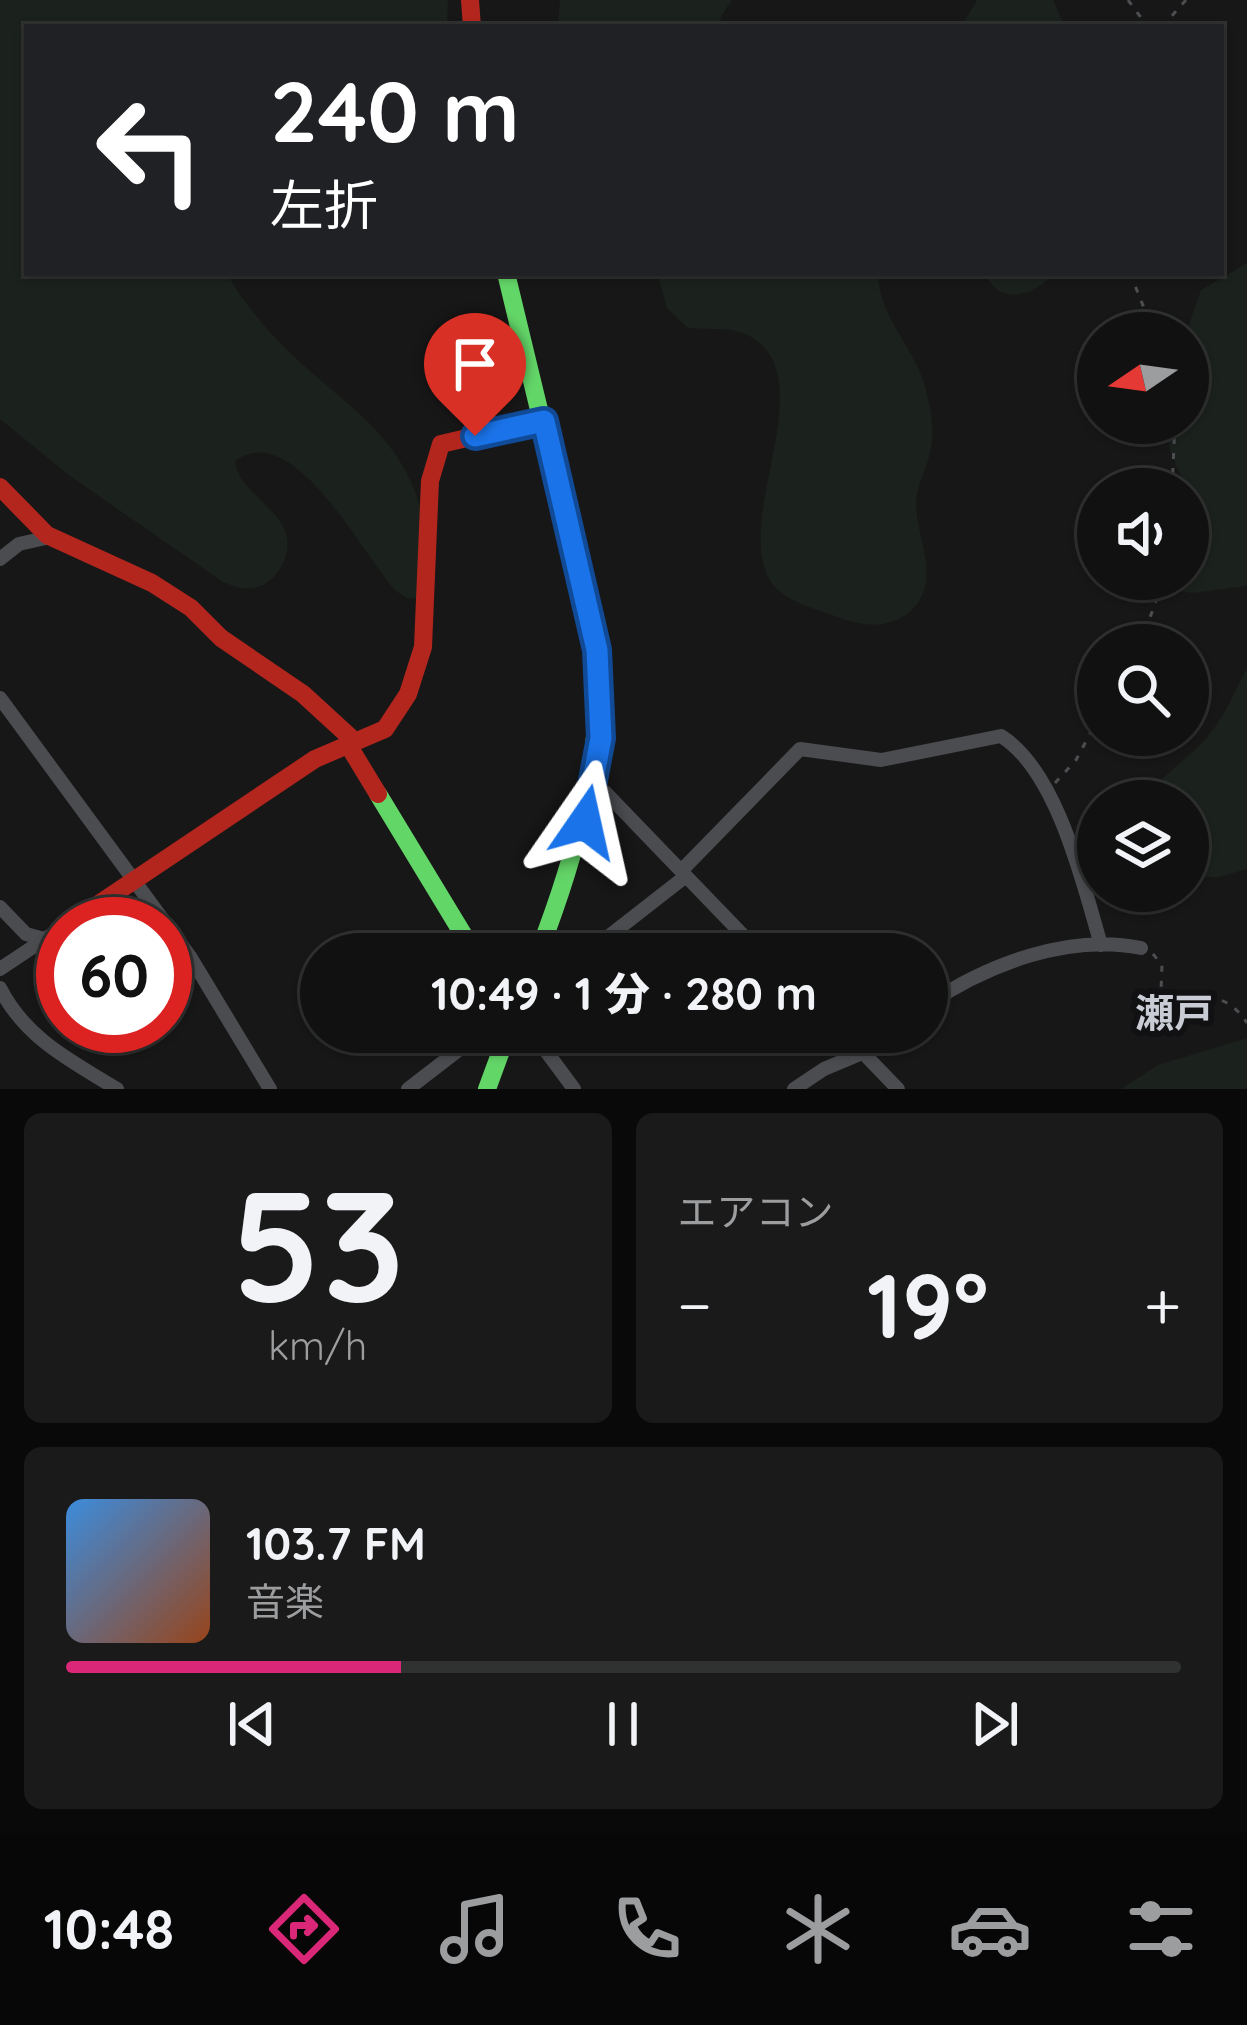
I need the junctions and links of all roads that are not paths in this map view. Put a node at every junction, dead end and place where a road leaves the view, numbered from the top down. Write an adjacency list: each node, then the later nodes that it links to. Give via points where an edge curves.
1 (507, 276): 2 (street)
2 (544, 421): 7 (street, via 441,444 430,481 418,670 385,729); 8 (street, via 597,650 601,738)
3 (0, 487): 4 (street)
4 (50, 537): 5 (street, via 19,544); 7 (street, via 191,608 327,713 351,737)
5 (0, 559)
6 (0, 698): 10 (street)
7 (347, 743): 10 (street); 13 (street)
8 (593, 789): 9 (street); 14 (street)
9 (683, 873): 15 (street); 16 (street); 19 (street, via 800,749 881,760 1001,736 1017,746 1066,829)
10 (137, 882): 11 (street); 30 (street)
11 (113, 897)
12 (0, 907): 17 (street)
13 (462, 933)
14 (546, 933)
15 (611, 933)
16 (741, 933)
17 (36, 937)
18 (36, 945): 21 (street)
19 (1101, 945): 20 (street); 23 (street, via 987,968)
20 (1141, 948)
21 (0, 970)
22 (0, 988): 29 (street, via 21,1024)
23 (948, 992)
24 (455, 1053): 31 (street)
25 (500, 1053): 32 (street)
26 (547, 1053): 33 (street)
27 (855, 1053): 34 (street)
28 (864, 1053): 35 (street)
29 (117, 1089)
30 (269, 1089)
31 (408, 1089)
32 (487, 1089)
33 (574, 1089)
34 (794, 1089)
35 (898, 1089)

